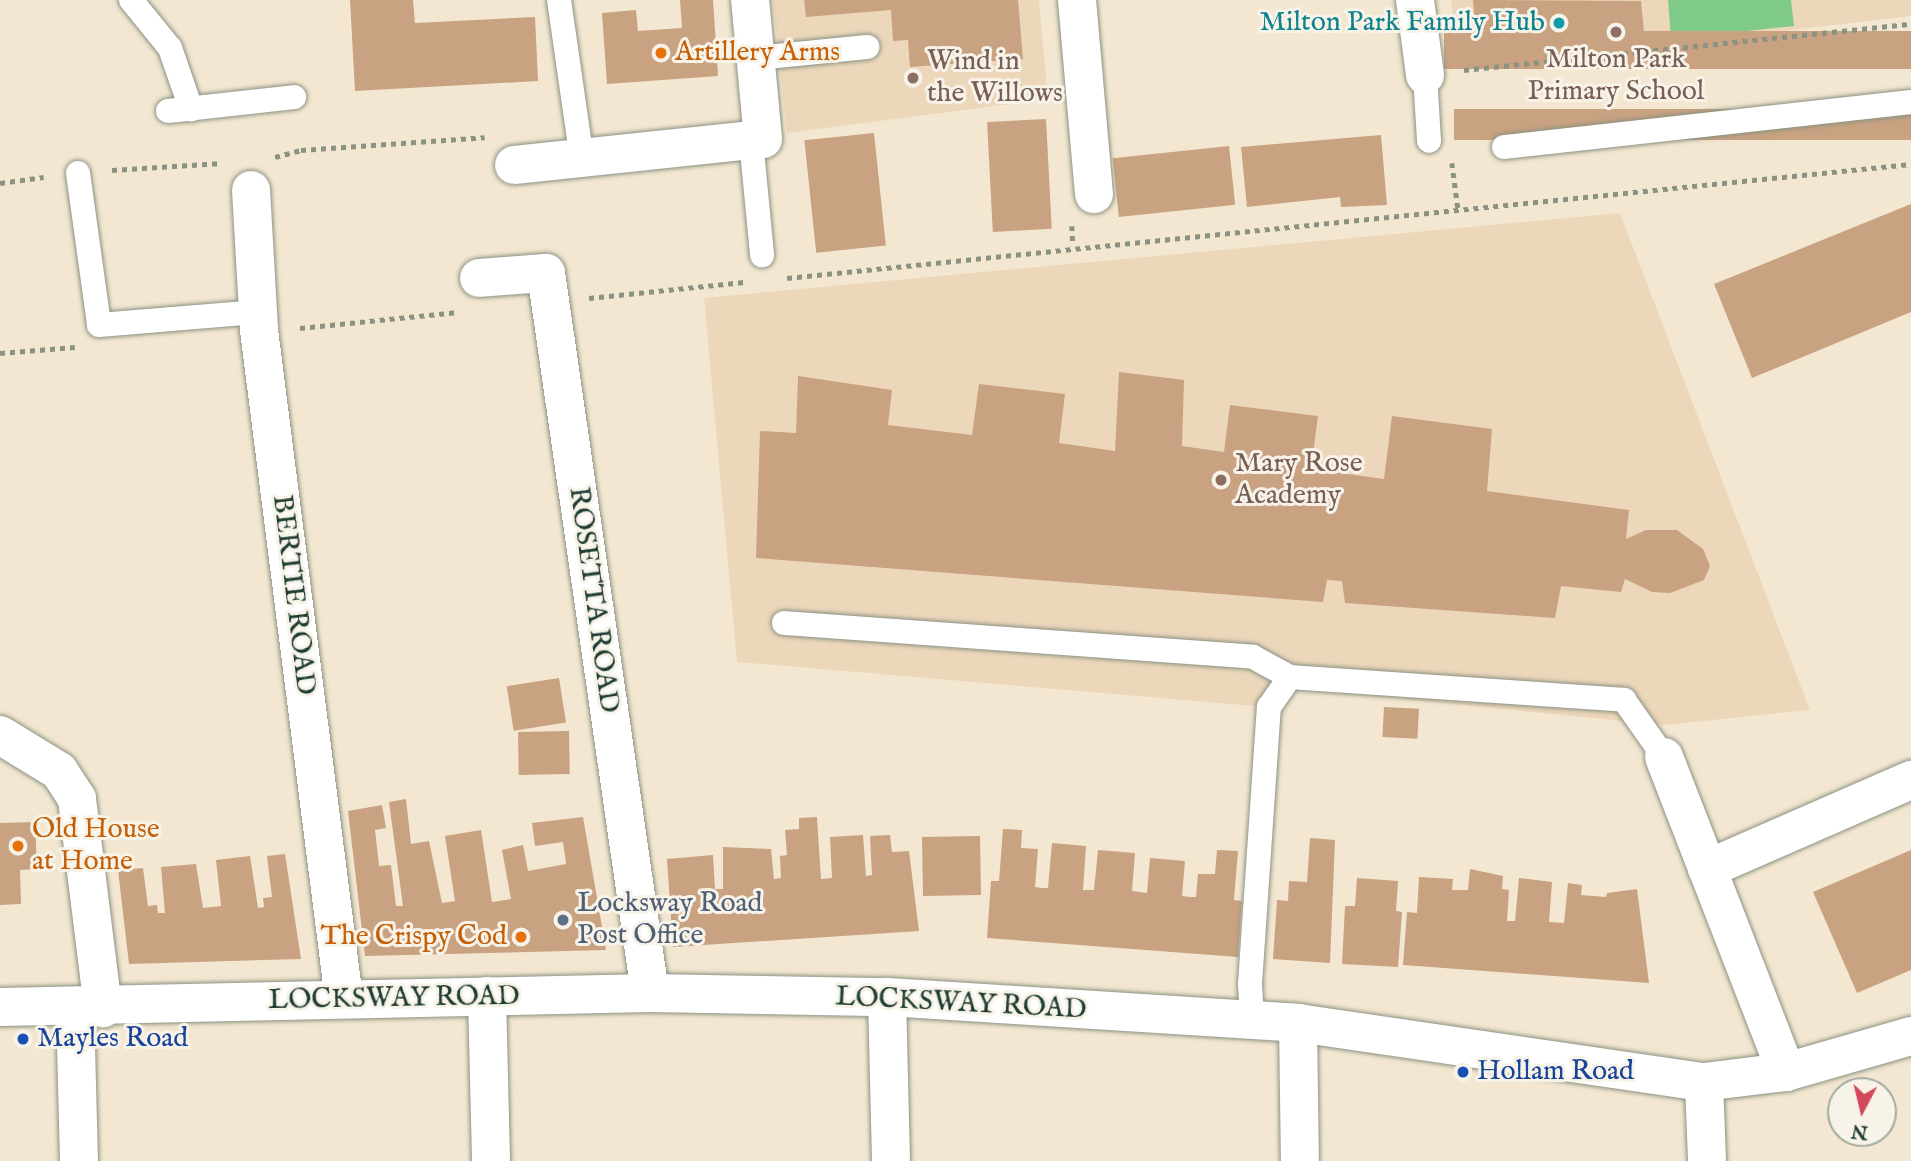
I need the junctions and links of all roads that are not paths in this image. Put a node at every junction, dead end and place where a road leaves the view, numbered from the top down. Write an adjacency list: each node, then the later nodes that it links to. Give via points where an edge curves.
1 (131, 0): 9 (lane, via 170,48 180,110)
2 (559, 0): 14 (lane)
3 (750, 0): 7 (street)
4 (1077, 0): 18 (street)
5 (1415, 0): 8 (street)
6 (867, 47): 7 (lane)
7 (756, 58): 11 (street)
8 (1425, 75): 12 (lane)
9 (294, 97)
10 (1911, 102): 13 (lane)
11 (757, 140): 14 (street); 19 (lane)
12 (1429, 141)
13 (1504, 147)
14 (582, 159): 15 (street)
15 (513, 165)
16 (78, 173): 21 (lane, via 99,325)
17 (251, 190): 21 (street, BERTIE ROAD)
18 (1094, 194)
19 (762, 255)
20 (479, 278): 28 (street, ROSETTA ROAD, via 546,273)
21 (258, 312): 31 (street, BERTIE ROAD)
22 (784, 623): 23 (lane, via 1254,657)
23 (1290, 677): 25 (lane, via 1624,700); 34 (lane, via 1269,707)
24 (0, 735): 33 (street, via 59,771 77,799)
25 (1664, 757): 27 (street)
26 (1911, 780): 27 (street)
27 (1707, 869): 37 (street)
28 (650, 993): 29 (street, LOCKSWAY ROAD); 30 (street, LOCKSWAY ROAD)
29 (487, 996): 31 (street, LOCKSWAY ROAD); 40 (street)
30 (887, 997): 34 (street, LOCKSWAY ROAD); 41 (street)
31 (344, 999): 33 (street, LOCKSWAY ROAD)
32 (0, 1007): 33 (street, LOCKSWAY ROAD)
33 (89, 1008): 39 (street)
34 (1252, 1021): 35 (street, LOCKSWAY ROAD)
35 (1298, 1023): 38 (street, LOCKSWAY ROAD); 42 (street)
36 (1911, 1036): 37 (street, LOCKSWAY ROAD)
37 (1786, 1072): 38 (street, LOCKSWAY ROAD)
38 (1704, 1082): 43 (street)
39 (79, 1161)
40 (491, 1161)
41 (891, 1161)
42 (1300, 1161)
43 (1707, 1161)

